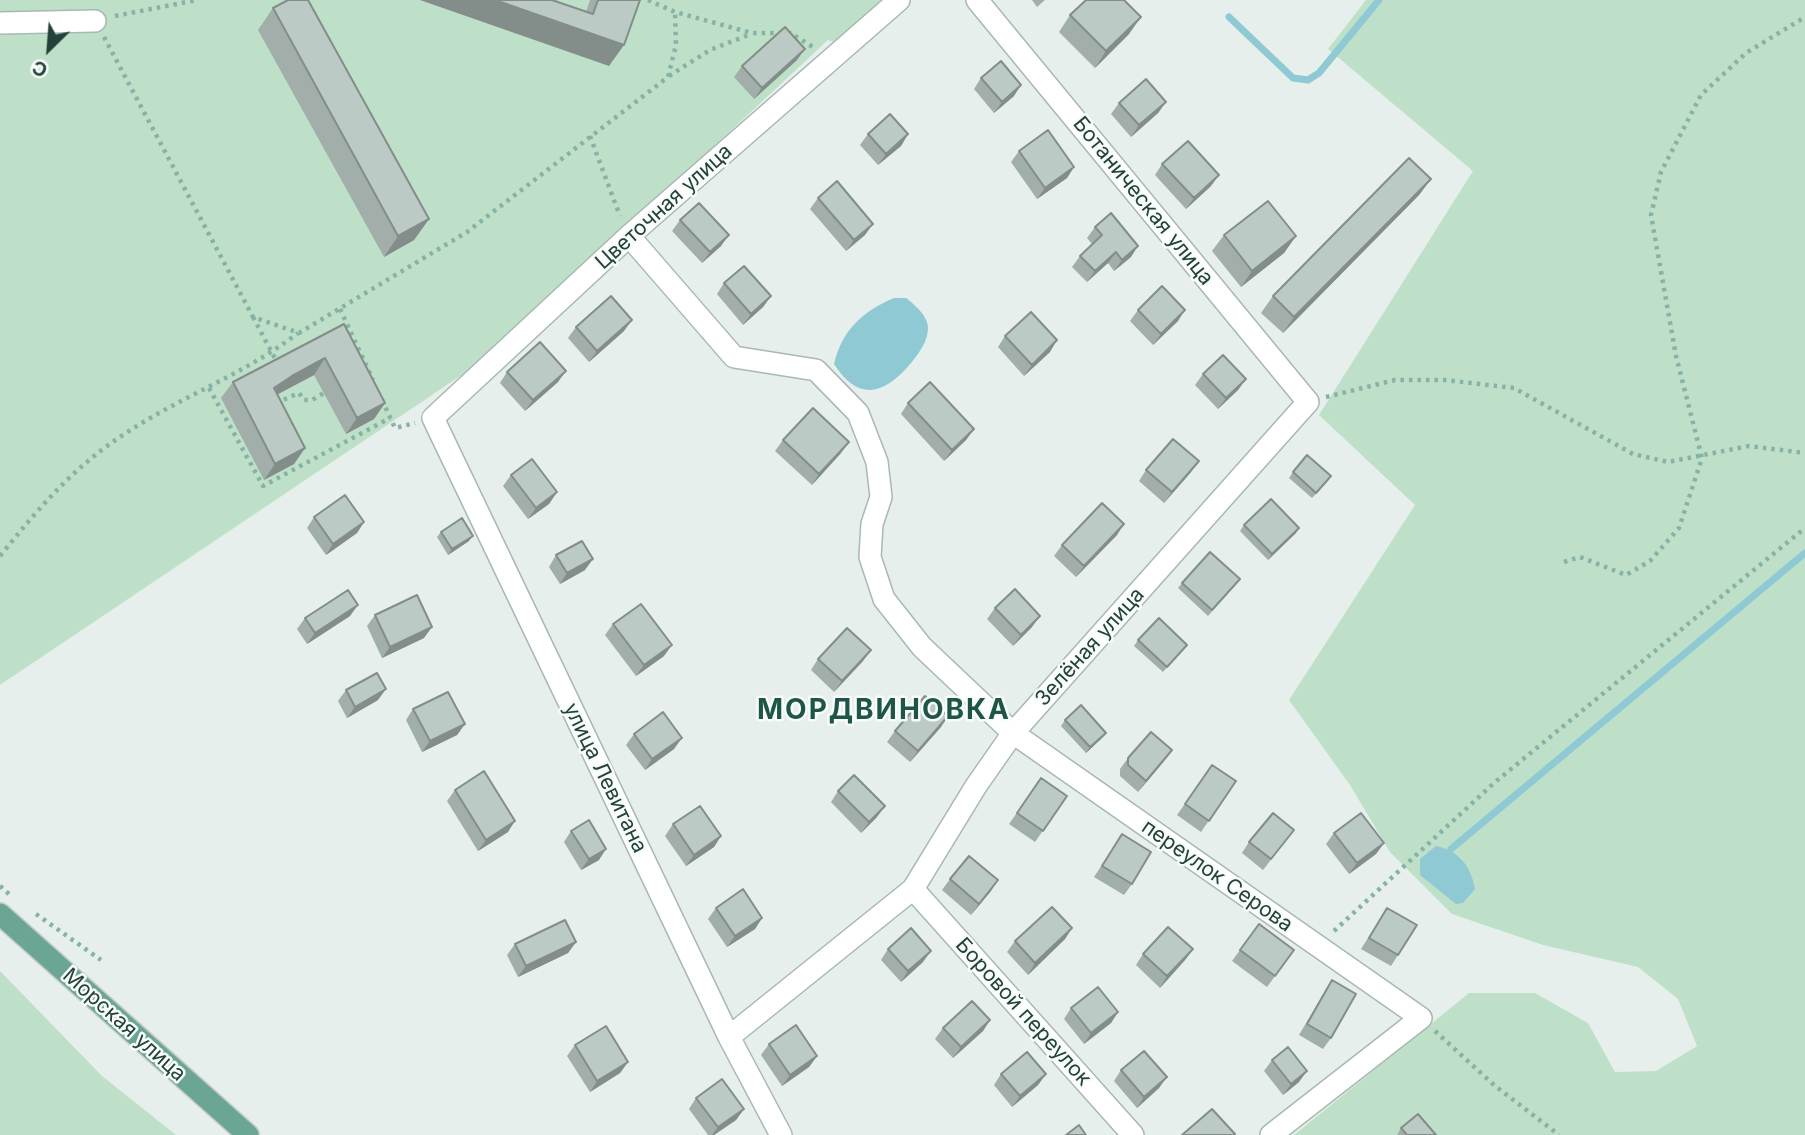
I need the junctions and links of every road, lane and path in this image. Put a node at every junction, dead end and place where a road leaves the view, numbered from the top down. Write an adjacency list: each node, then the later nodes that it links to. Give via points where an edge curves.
1 (197, 0): 7 (path)
2 (648, 0): 5 (path)
3 (899, 0): 10 (street, Цветочная улица)
4 (977, 0): 23 (street, Ботаническая улица)
5 (675, 12): 9 (path); 11 (path, via 676,46)
6 (1805, 17): 28 (path, via 1746,53 1701,96 1661,172 1651,215 1676,356)
7 (95, 21): 8 (street); 15 (path)
8 (0, 23)
9 (752, 33): 10 (path, via 790,33); 11 (path, via 710,50)
10 (833, 58): 13 (street, Цветочная улица)
11 (668, 77): 12 (path)
12 (590, 136): 13 (path); 14 (path, via 467,232)
13 (625, 227): 26 (street, Цветочная улица); 32 (street, переулок Серова, via 734,357 816,370 858,413 877,462 881,497 872,524 870,558 884,599 922,647)
14 (340, 309): 16 (path); 19 (path)
15 (253, 317): 16 (path); 17 (path)
16 (299, 333): 17 (path)
17 (272, 354): 18 (path); 20 (path)
18 (280, 368)
19 (373, 381)
20 (209, 388): 25 (path, via 263,486); 30 (path, via 127,432 70,474)
21 (324, 393): 24 (path, via 312,400 293,394 274,404)
22 (379, 393): 25 (path)
23 (1308, 402): 28 (path, via 1395,380 1514,388 1633,454 1668,462); 32 (street, Зелёная улица)
24 (274, 412)
25 (390, 418): 26 (path, via 396,428)
26 (433, 418): 40 (street, улица Левитана)
27 (1805, 453): 28 (path, via 1749,446)
28 (1702, 458): 31 (path, via 1679,527 1650,561 1626,575 1580,558)
29 (1805, 528): 37 (path, via 1494,783)
30 (0, 556)
31 (1564, 562)
32 (1013, 733): 34 (street, Зелёная улица); 37 (street, переулок Серова)
33 (0, 886): 35 (path)
34 (913, 889): 40 (street, Зелёная улица); 43 (street, Боровой переулок)
35 (8, 907): 41 (main road, Морская улица)
36 (26, 907): 38 (path)
37 (1318, 946): 39 (street, переулок Серова)
38 (101, 960)
39 (1421, 1018): 44 (street); 45 (path, via 1494,1085)
40 (729, 1037): 42 (street, улица Левитана)
41 (248, 1135)
42 (781, 1135)
43 (1133, 1135)
44 (1271, 1135)
45 (1559, 1135)

